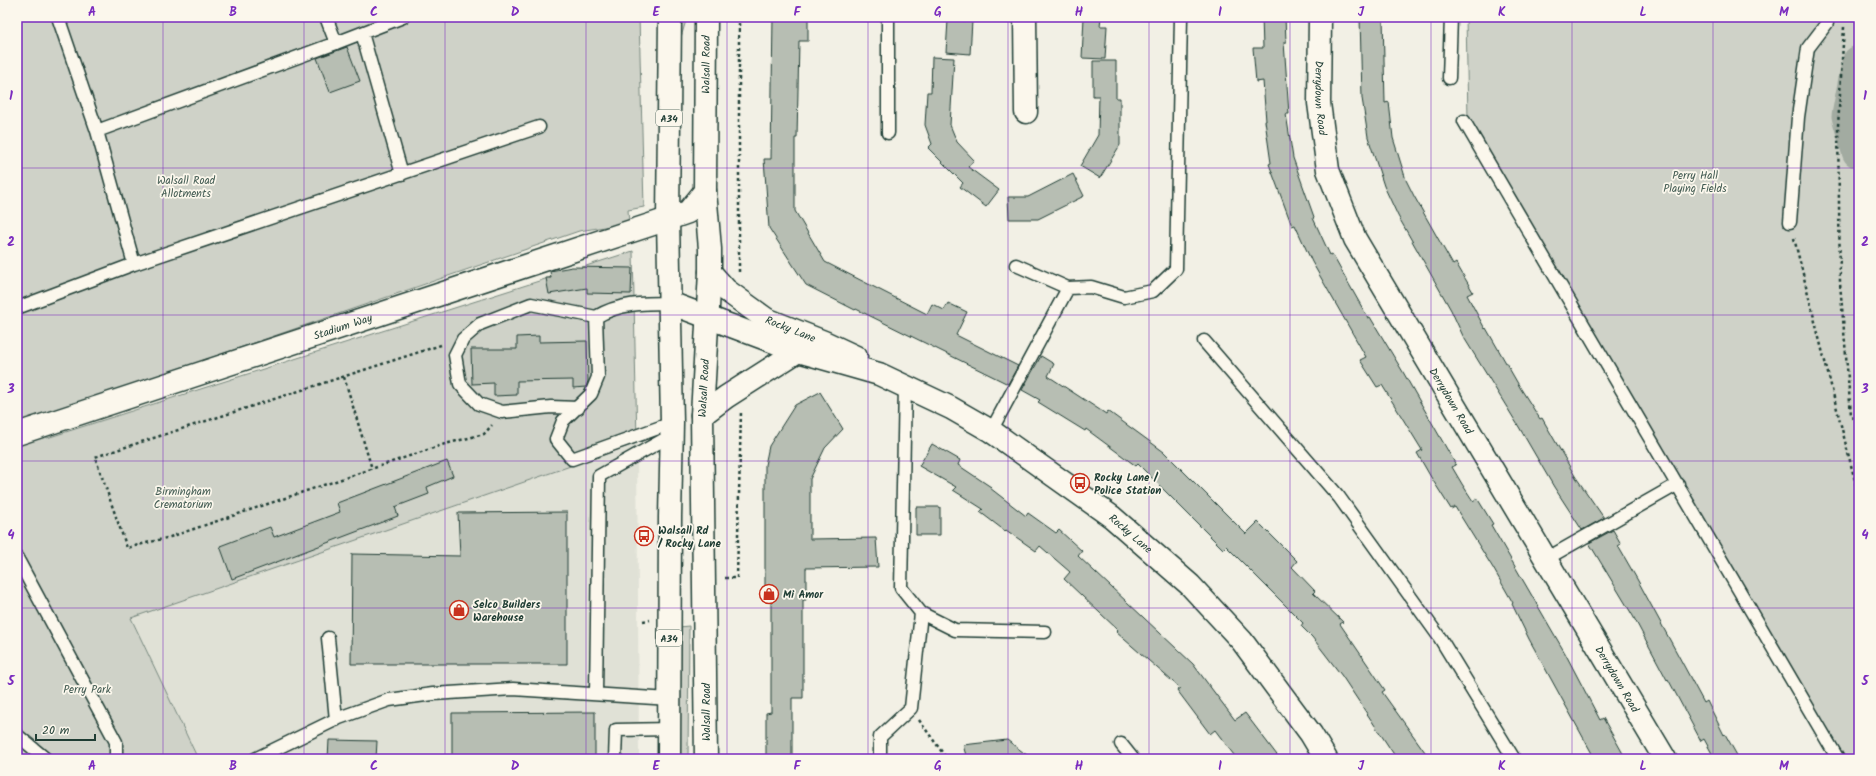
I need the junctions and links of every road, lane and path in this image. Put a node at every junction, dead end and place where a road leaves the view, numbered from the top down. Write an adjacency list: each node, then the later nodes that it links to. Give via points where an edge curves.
1 (58, 17): 20 (lane)
2 (326, 17): 15 (lane)
3 (403, 17): 14 (lane)
4 (670, 17): 24 (main road, A34)
5 (706, 17): 23 (main road, Walsall Road)
6 (739, 17): 31 (path, via 739,277)
7 (888, 17): 21 (lane)
8 (1025, 17): 17 (main road)
9 (1181, 17): 29 (lane, via 1176,269 1153,291 1124,297 1091,287)
10 (1320, 17): 53 (main road, Derrydown Road, via 1319,103 1328,170 1346,218 1355,239)
11 (1451, 17): 16 (lane)
12 (1827, 17): 25 (lane, via 1827,23 1808,48 1798,117)
13 (1843, 22): 45 (path, via 1838,126 1840,283 1851,415)
14 (362, 33): 15 (lane); 22 (lane)
15 (336, 44): 20 (lane)
16 (1449, 78)
17 (1026, 112)
18 (1464, 121): 50 (lane)
19 (539, 127): 22 (lane)
20 (96, 131): 26 (lane)
21 (888, 133)
22 (402, 174): 26 (lane)
23 (705, 191): 24 (main road, Stadium Way, via 688,212); 28 (main road, Walsall Road)
24 (668, 219): 30 (main road, A34); 48 (main road, Stadium Way)
25 (1790, 222): 51 (path)
26 (134, 264): 32 (lane)
27 (1016, 264): 29 (lane)
28 (710, 272): 31 (main road, Rocky Lane); 34 (main road, Walsall Road)
29 (1068, 288): 47 (lane)
30 (670, 303): 33 (lane, via 629,305 609,309); 34 (main road, Rocky Lane); 46 (main road, A34)
31 (744, 305): 38 (main road, Rocky Lane, via 766,318 860,359)
32 (17, 308)
33 (596, 317): 35 (lane, via 531,304 480,324); 42 (lane, via 598,377 591,394)
34 (707, 318): 37 (main road, Rocky Lane); 44 (main road, Walsall Road)
35 (463, 338): 39 (path); 43 (lane, via 455,355 460,384 479,404)
36 (1204, 341): 77 (lane, via 1339,497 1440,638)
37 (798, 351): 38 (main road, Rocky Lane); 41 (main road, Rocky Lane)
38 (879, 374): 40 (main road, Rocky Lane)
39 (344, 377): 49 (path); 49 (path, via 95,457 127,548 170,537)
40 (905, 386): 47 (main road, Rocky Lane); 55 (lane, via 901,588)
41 (742, 387): 44 (main road, Rocky Lane); 54 (path, via 737,578)
42 (578, 408): 43 (lane, via 551,407); 46 (lane, via 563,421 556,439 572,459)
43 (502, 412): 49 (path, via 484,434 445,444)
44 (702, 415): 54 (main road, Walsall Road)
45 (1859, 427)
46 (672, 429): 56 (main road, A34); 60 (lane, via 599,476)
47 (990, 430): 76 (main road, Rocky Lane, via 1112,517 1190,585 1242,641 1311,734)
48 (17, 434)
49 (372, 469)
50 (1678, 484): 53 (lane); 79 (lane)
51 (1859, 497)
52 (17, 558): 68 (lane, via 116,742)
53 (1546, 559): 78 (main road, Derrydown Road)
54 (704, 578): 72 (main road, Walsall Road)
55 (920, 613): 58 (lane, via 955,630); 62 (lane)
56 (669, 616): 57 (path); 61 (main road, A34)
57 (643, 621)
58 (1045, 632)
59 (328, 638): 63 (lane)
60 (596, 694): 61 (lane); 63 (lane, via 513,689 433,694 389,700)
61 (670, 699): 64 (main road, A34)
62 (911, 708): 73 (lane, via 880,737); 74 (path)
63 (336, 720): 69 (lane)
64 (670, 729): 70 (lane, via 616,730); 71 (main road, A34)
65 (17, 735): 67 (lane)
66 (1121, 744): 75 (lane)
67 (46, 759)
68 (116, 759)
69 (255, 759)
70 (615, 759)
71 (670, 759)
72 (706, 759)
73 (880, 759)
74 (947, 759)
75 (1133, 759)
76 (1326, 759)
77 (1514, 759)
78 (1665, 759)
79 (1838, 759)

